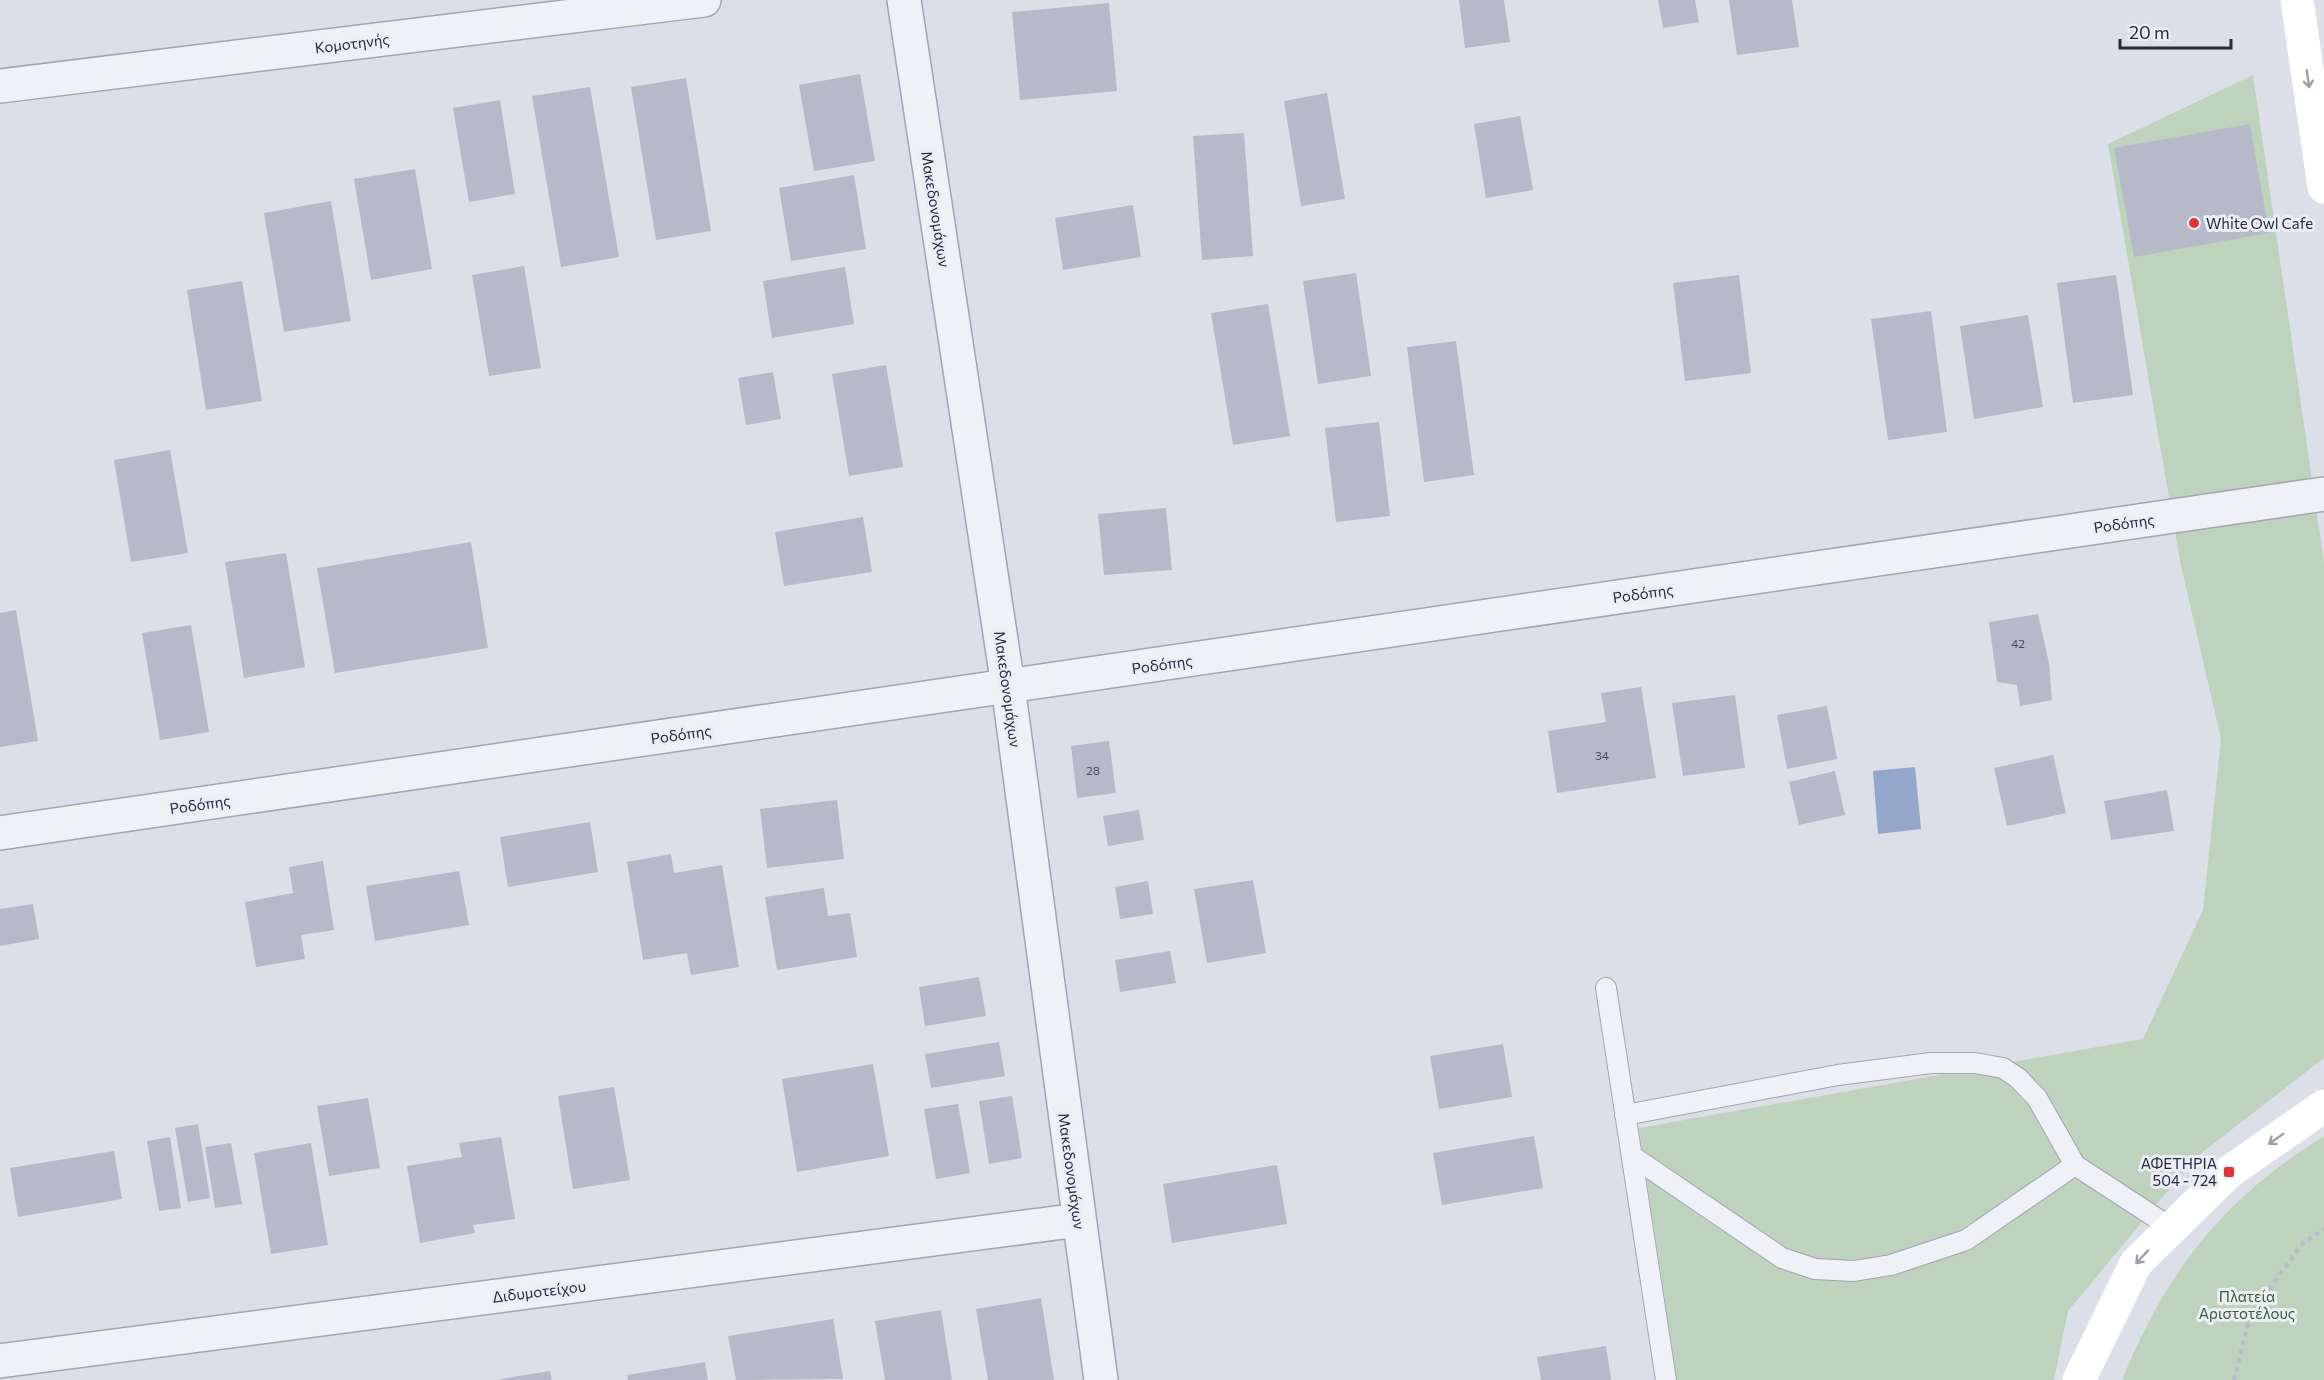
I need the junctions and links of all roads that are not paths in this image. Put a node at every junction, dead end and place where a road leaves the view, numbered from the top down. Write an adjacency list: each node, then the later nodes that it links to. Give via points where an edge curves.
1 (704, 0): 4 (street, Κομοτηνής)
2 (904, 0): 7 (street, Μακεδονομάχων)
3 (2297, 0): 5 (street, one-way to 5)
4 (0, 86)
5 (2324, 187)
6 (2324, 494): 7 (street, Ροδόπης)
7 (1008, 686): 8 (street, Ροδόπης); 14 (street, Μακεδονομάχων)
8 (0, 833)
9 (1606, 988): 11 (lane)
10 (2324, 1106): 15 (street, one-way to 15, via 2229,1172)
11 (1625, 1115): 12 (lane); 13 (lane, via 1838,1075 1930,1063 1975,1063 2003,1068 2018,1078 2037,1098)
12 (1632, 1156): 13 (lane, via 1782,1258 1815,1269 1854,1271 1891,1265 1966,1240); 18 (lane)
13 (2075, 1166): 15 (lane)
14 (1079, 1220): 16 (street, Διδυμοτείχου); 17 (street, Μακεδονομάχων)
15 (2170, 1227): 19 (street, one-way to 19, via 2136,1263)
16 (0, 1361)
17 (1101, 1380)
18 (1666, 1380)
19 (2079, 1380)

